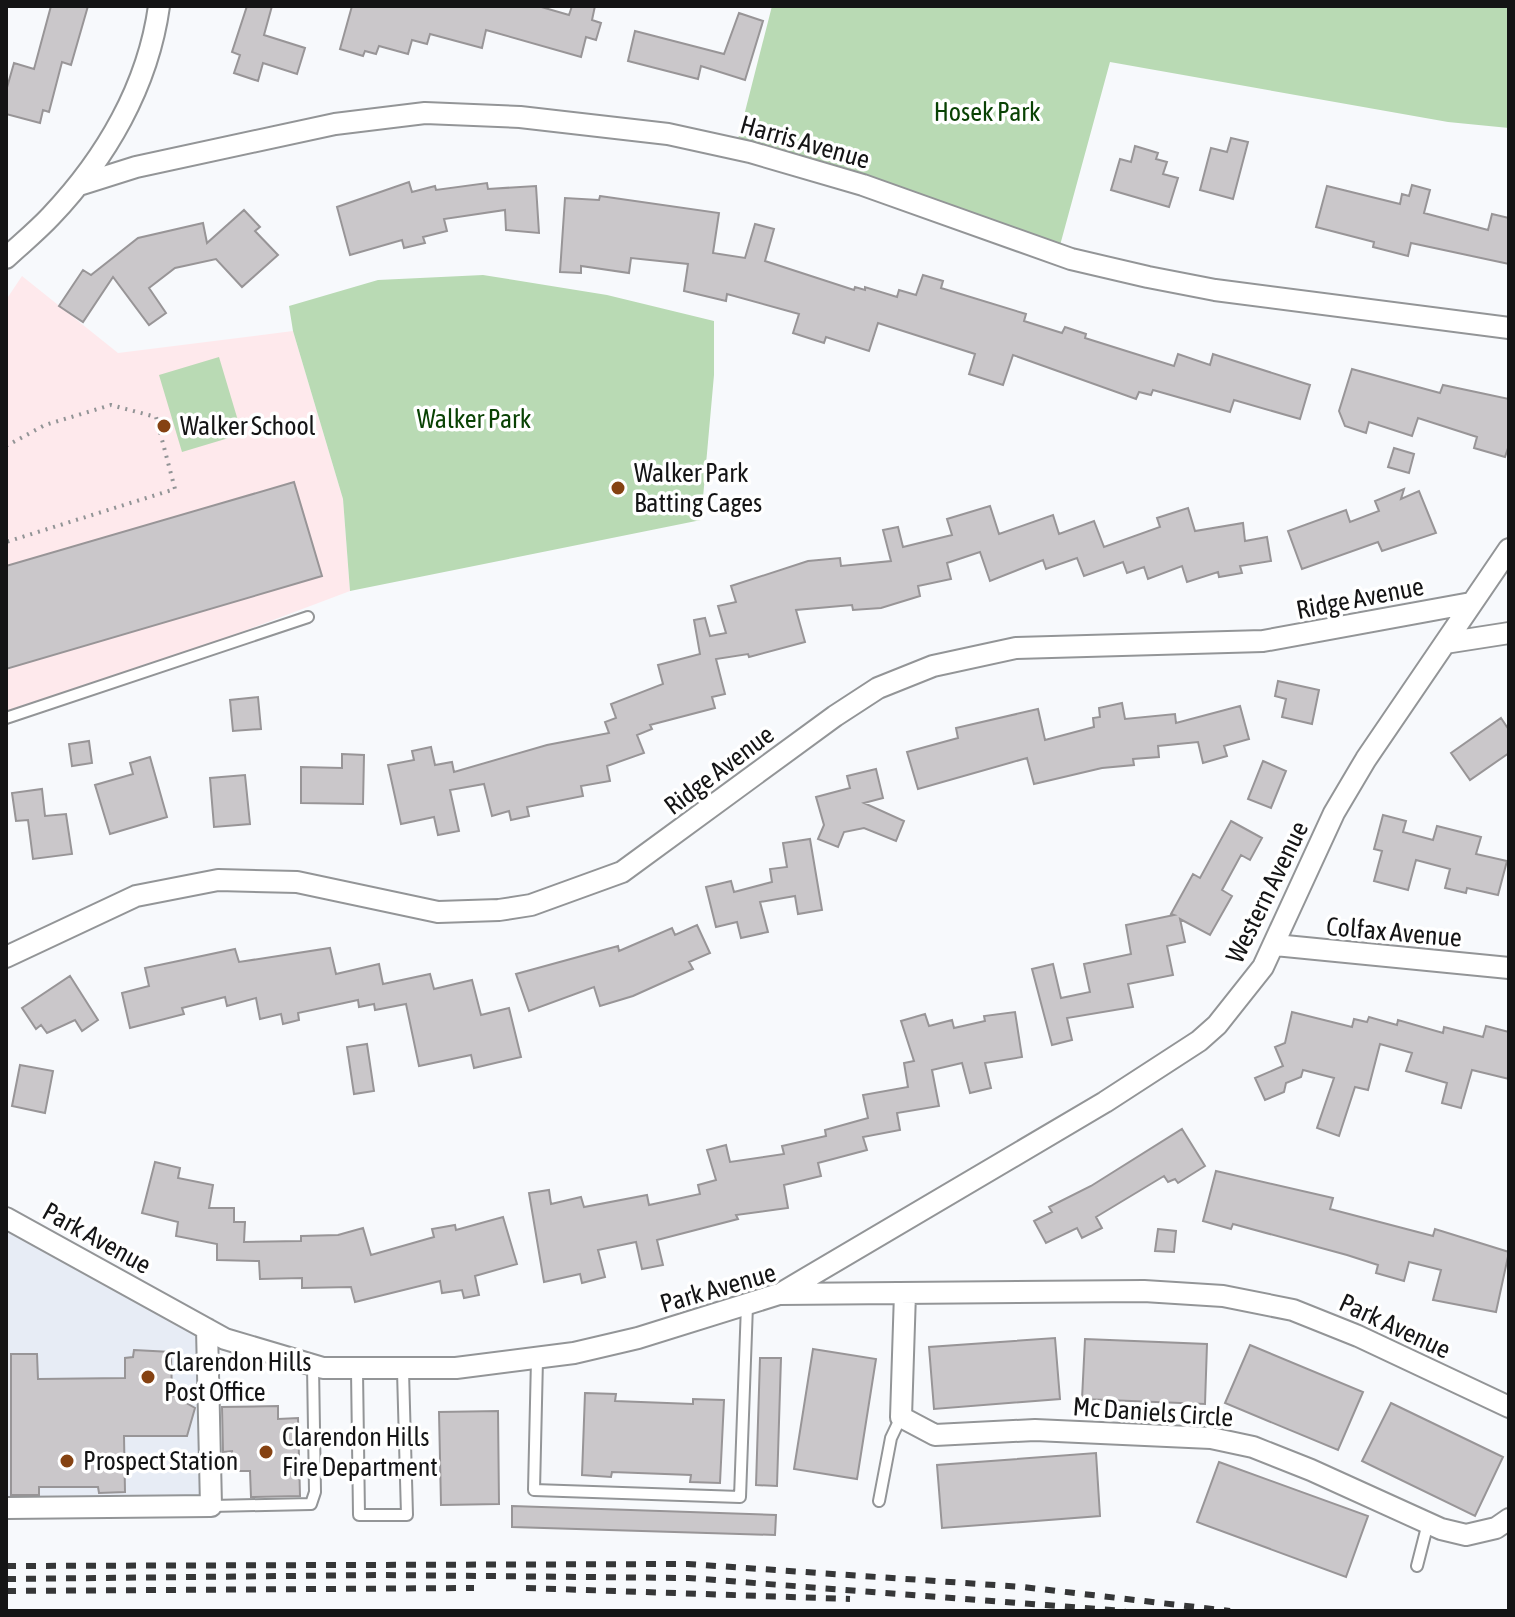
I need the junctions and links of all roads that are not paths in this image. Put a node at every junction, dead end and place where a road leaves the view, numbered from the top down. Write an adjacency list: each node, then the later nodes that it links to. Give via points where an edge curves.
1 (159, 6): 2 (street, via 132,98 115,135)
2 (79, 185): 3 (street); 4 (street, Harris Avenue, via 136,167 335,124 425,113 520,117 668,134 750,152 836,176 1071,259 1148,277)
3 (6, 258)
4 (1509, 328)
5 (1509, 549): 6 (street, Western Avenue)
6 (1471, 603): 9 (street, Western Avenue); 12 (street, Ridge Avenue, via 1263,641 1029,647 933,666 878,688 835,716 622,872 531,905 438,912 297,882 218,880 136,896)
7 (308, 617): 10 (lane)
8 (1509, 633): 9 (street)
9 (1445, 643): 11 (street, Western Avenue, via 1334,813)
10 (6, 718)
11 (1275, 945): 13 (street, Colfax Avenue); 16 (street, Western Avenue, via 1246,992 1199,1041)
12 (6, 957)
13 (1509, 968)
14 (6, 1218): 18 (street, Park Avenue)
15 (905, 1293): 16 (street, Park Avenue); 23 (street, Park Avenue, via 1103,1290 1254,1300 1332,1324); 24 (street)
16 (779, 1294): 17 (street, Park Avenue)
17 (747, 1305): 19 (street, Park Avenue, via 638,1338); 19 (lane, via 740,1497 534,1490)
18 (207, 1329): 20 (street, Park Avenue, via 254,1351); 26 (street)
19 (537, 1359): 22 (street, Park Avenue)
20 (313, 1366): 21 (street, Park Avenue); 26 (lane, via 311,1504)
21 (357, 1371): 22 (street, Park Avenue); 22 (lane, via 359,1515 407,1515)
22 (403, 1371)
23 (1509, 1407)
24 (901, 1417): 25 (lane, via 891,1438); 29 (street, Mc Daniels Circle, via 935,1435 1035,1430 1211,1438 1253,1447)
25 (879, 1501)
26 (211, 1506): 27 (street)
27 (6, 1508)
28 (1509, 1519): 29 (street, Mc Daniels Circle, via 1466,1535)
29 (1428, 1523): 30 (lane)
30 (1417, 1566)

